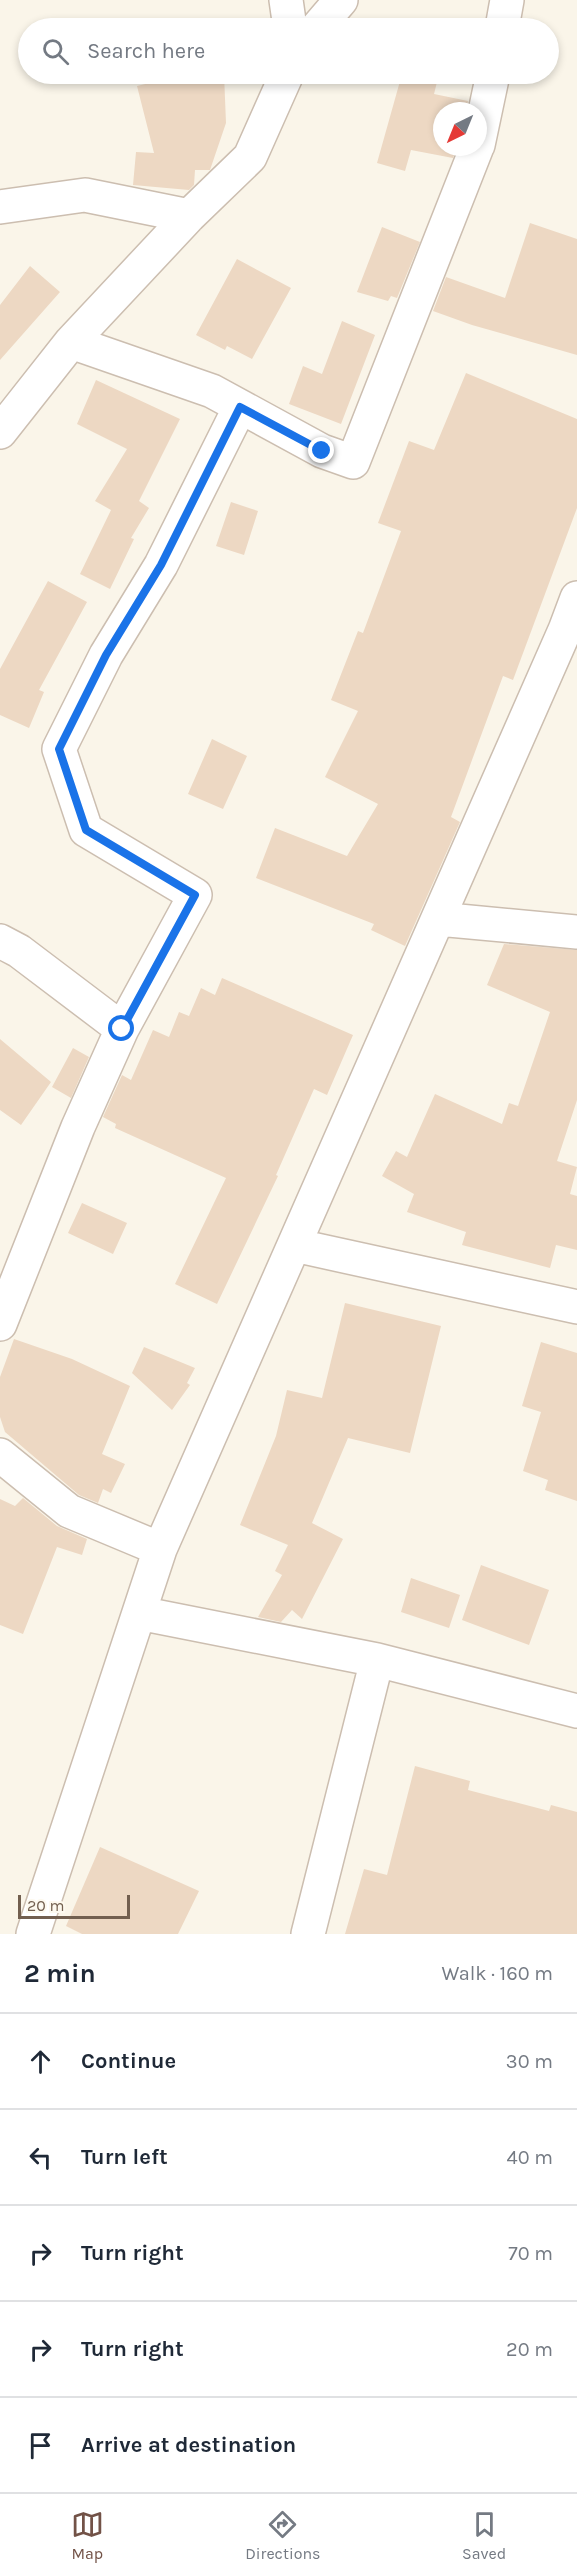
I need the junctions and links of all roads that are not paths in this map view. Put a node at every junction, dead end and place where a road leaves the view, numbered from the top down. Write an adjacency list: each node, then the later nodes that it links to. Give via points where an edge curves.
1 (286, 0): 4 (street)
2 (341, 0): 5 (street)
3 (507, 0): 6 (street)
4 (289, 18)
5 (326, 18)
6 (504, 18)
7 (283, 84): 12 (street, via 250,157)
8 (491, 84): 9 (street)
9 (487, 103)
10 (474, 156): 14 (street, via 353,462 322,451)
11 (0, 207): 12 (street, via 85,195)
12 (189, 216): 13 (street)
13 (71, 342): 14 (street, via 212,391); 15 (street)
14 (240, 407): 20 (street, via 161,565 106,655 59,749 86,830 195,895)
15 (0, 432)
16 (577, 598): 17 (street)
17 (438, 919): 18 (street); 21 (street)
18 (577, 932)
19 (0, 941): 20 (street, via 19,951)
20 (122, 1029): 23 (street, via 78,1127)
21 (294, 1245): 22 (street); 25 (street)
22 (577, 1307)
23 (0, 1324)
24 (0, 1455): 25 (street, via 69,1511)
25 (160, 1549): 26 (street)
26 (139, 1613): 27 (street); 29 (street)
27 (377, 1660): 28 (street); 30 (street)
28 (577, 1711)
29 (33, 1934)
30 (308, 1934)

